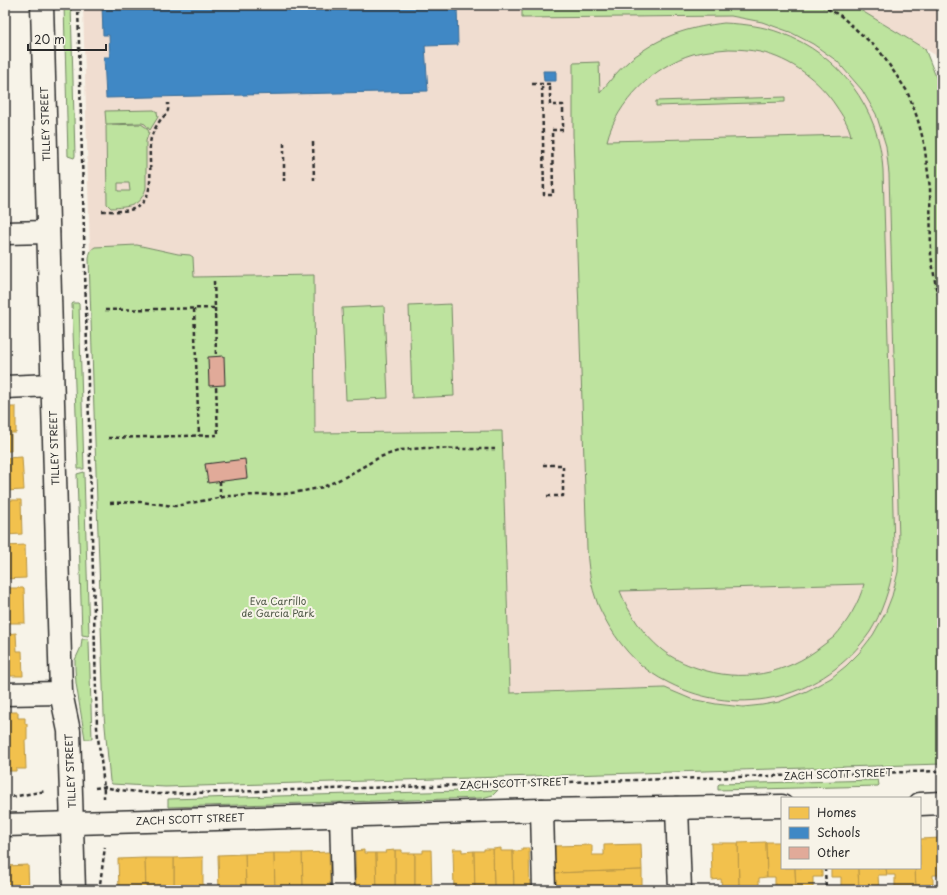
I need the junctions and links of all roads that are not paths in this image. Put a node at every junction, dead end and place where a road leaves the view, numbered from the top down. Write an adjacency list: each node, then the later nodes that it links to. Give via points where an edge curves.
1 (42, 5): 2 (street, TILLEY STREET)
2 (48, 232): 3 (street); 4 (street, TILLEY STREET)
3 (5, 233)
4 (52, 385): 5 (street); 6 (street, TILLEY STREET)
5 (5, 387)
6 (61, 693): 7 (street); 14 (street, TILLEY STREET, via 69,732)
7 (5, 694)
8 (942, 803): 9 (street)
9 (921, 804)
10 (781, 806): 11 (street, ZACH SCOTT STREET)
11 (677, 808): 12 (street, ZACH SCOTT STREET); 19 (street)
12 (542, 810): 13 (street, ZACH SCOTT STREET); 18 (street)
13 (341, 815): 14 (street, ZACH SCOTT STREET); 17 (street)
14 (72, 823): 15 (street, ZACH SCOTT STREET); 16 (street, TILLEY STREET)
15 (5, 825)
16 (74, 890)
17 (343, 890)
18 (544, 890)
19 (680, 890)

